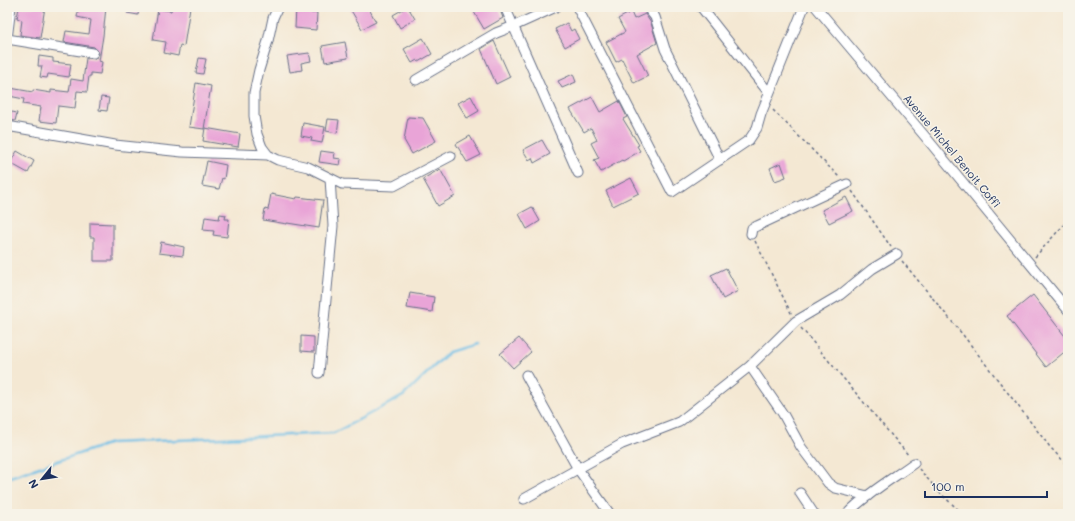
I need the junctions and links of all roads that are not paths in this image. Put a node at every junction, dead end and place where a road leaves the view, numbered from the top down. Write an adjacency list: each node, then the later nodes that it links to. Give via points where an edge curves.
1 (11, 7): 11 (street)
2 (278, 7): 16 (street, via 254,93 257,134)
3 (505, 7): 10 (street)
4 (556, 7): 10 (street)
5 (577, 7): 18 (street, via 672,192)
6 (647, 7): 18 (street, via 655,17 665,49)
7 (701, 7): 14 (street)
8 (804, 7): 14 (street)
9 (816, 7): 24 (street, Avenue Michel Benoit Coffi)
10 (514, 26): 13 (street, via 496,33); 19 (street)
11 (7, 39): 12 (street)
12 (93, 53)
13 (416, 80)
14 (769, 93): 18 (street, via 757,128 749,140)
15 (7, 126): 16 (street, via 115,145 182,152)
16 (268, 155): 20 (street, via 308,167)
17 (451, 156): 20 (street, via 394,186 342,184)
18 (720, 160)
19 (578, 172)
20 (330, 178): 26 (street, via 332,226)
21 (847, 184): 22 (street, via 752,228)
22 (751, 234)
23 (896, 254): 25 (street, via 872,269 840,295 796,321)
24 (1068, 310)
25 (750, 366): 29 (street, via 679,422 622,444); 31 (street, via 783,414 801,447 828,483 835,488)
26 (319, 373)
27 (526, 375): 29 (street)
28 (914, 463): 31 (street)
29 (578, 469): 32 (street); 33 (street)
30 (800, 492): 34 (street)
31 (868, 496): 35 (street)
32 (524, 500)
33 (610, 514)
34 (814, 514)
35 (847, 514)

